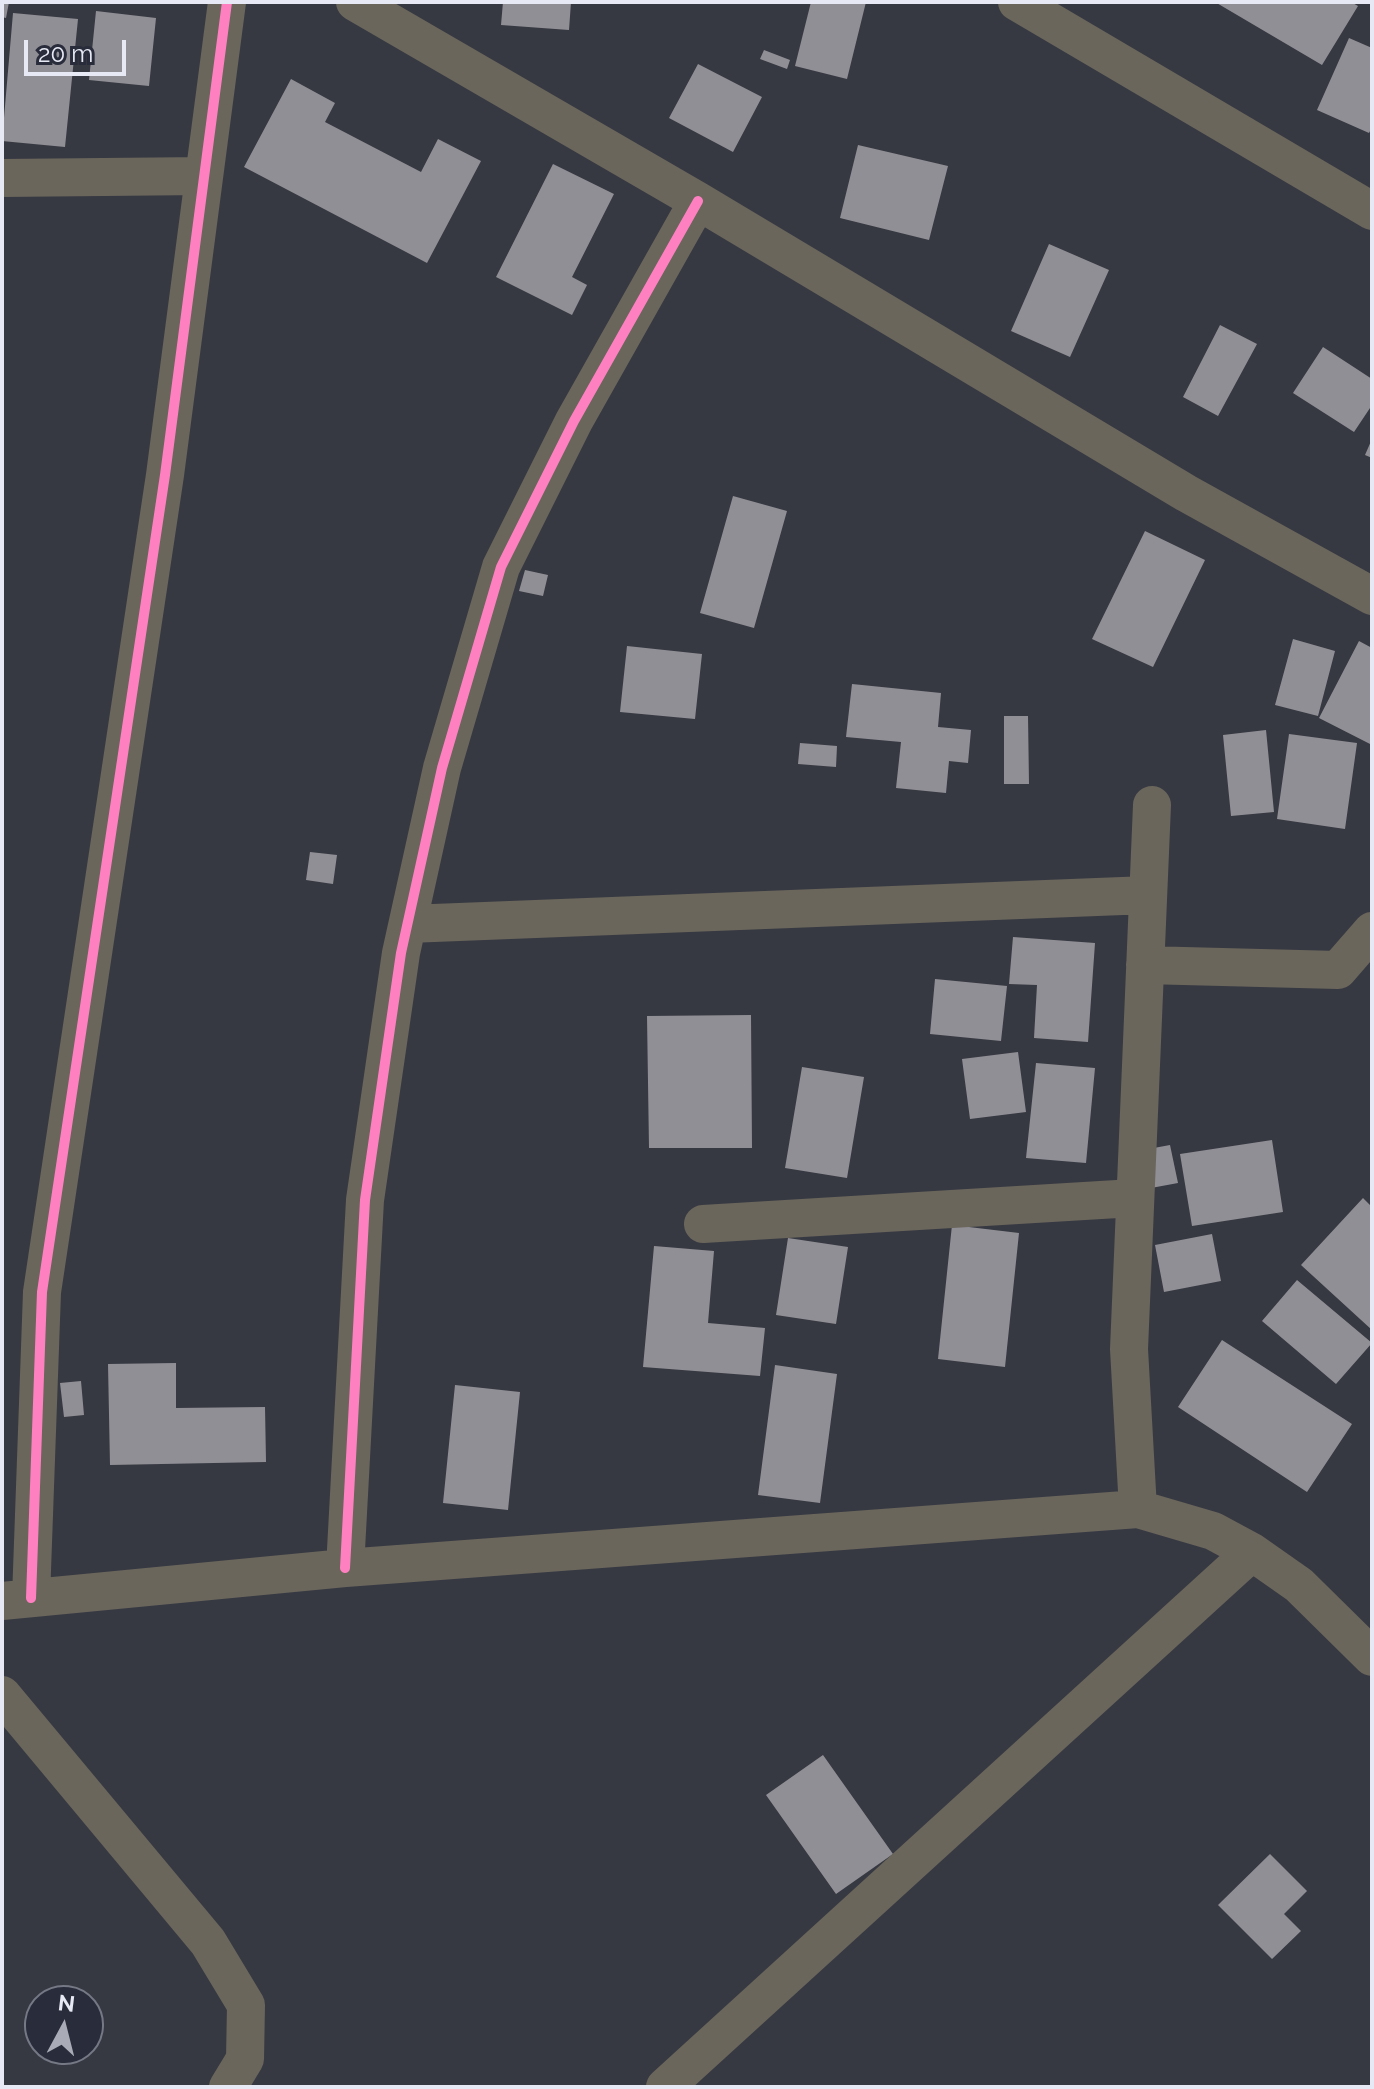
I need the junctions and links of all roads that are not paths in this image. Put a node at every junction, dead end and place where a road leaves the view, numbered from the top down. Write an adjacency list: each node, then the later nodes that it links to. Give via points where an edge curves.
1 (227, 2): 4 (street)
2 (355, 2): 6 (street)
3 (1017, 2): 7 (street)
4 (204, 176): 5 (street); 19 (street, via 165,475 42,1292)
5 (2, 178)
6 (698, 201): 8 (street, via 1186,493); 11 (street, via 574,421 501,567 442,768)
7 (1372, 211)
8 (1372, 596)
9 (1152, 805): 10 (street)
10 (1148, 895): 11 (street); 13 (street)
11 (408, 924): 18 (street, via 365,1200)
12 (1372, 931): 13 (street, via 1338,970)
13 (1145, 965): 14 (street)
14 (1134, 1198): 15 (street); 16 (street, via 1129,1349)
15 (703, 1224)
16 (1138, 1509): 17 (street, via 1213,1531); 18 (street)
17 (1252, 1552): 20 (street, via 1299,1585); 23 (street)
18 (345, 1568): 19 (street)
19 (16, 1599)
20 (1372, 1657)
21 (2, 1695): 22 (street, via 208,1942 246,2005 245,2059)
22 (228, 2087)
23 (665, 2087)

